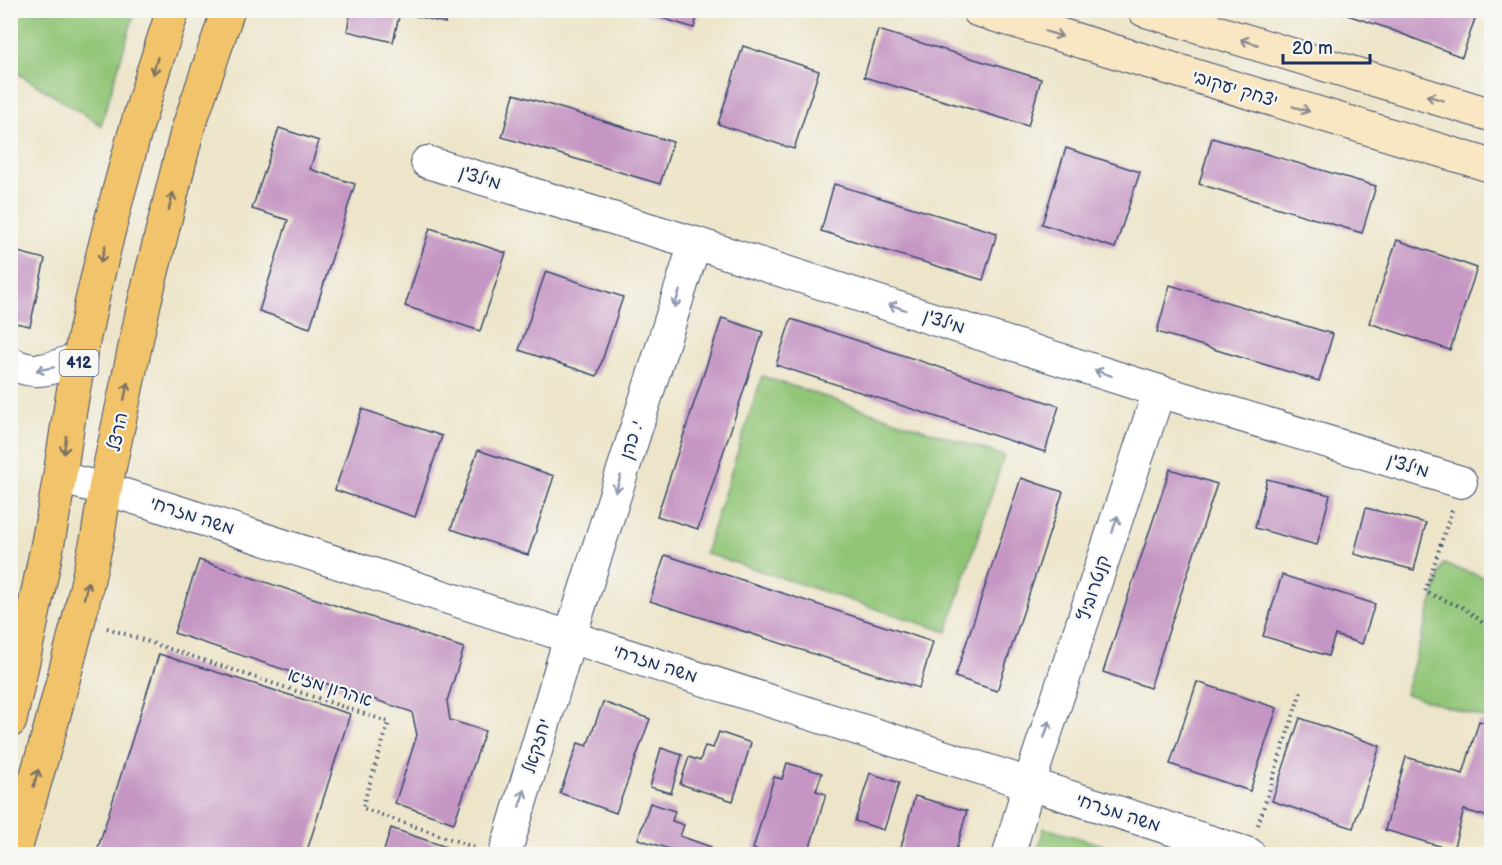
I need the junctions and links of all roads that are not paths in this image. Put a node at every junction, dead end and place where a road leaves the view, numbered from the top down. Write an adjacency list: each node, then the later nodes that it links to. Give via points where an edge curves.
1 (173, 10): 9 (main road, 412, one-way to 9, via 123,178)
2 (228, 10): 14 (main road, הרצל, one-way to 2, via 144,304 187,132)
3 (978, 10): 7 (main road, יצחק יעקובי, one-way to 7)
4 (1144, 10): 5 (main road, one-way to 4)
5 (1491, 115)
6 (428, 162): 8 (street, מילצ'ן)
7 (1491, 166)
8 (695, 243): 11 (street, מילצ'ן, one-way to 8); 15 (street, י. כהן, one-way to 15)
9 (79, 358): 10 (street, one-way to 10, via 35,371); 12 (main road, 412, one-way to 12)
10 (10, 362)
11 (1159, 391): 13 (street, מילצ'ן); 17 (street, קנטרוביץ, one-way to 11)
12 (60, 478): 14 (street, משה מזרחי); 16 (main road, 412)
13 (1461, 482)
14 (105, 489): 15 (street, משה מזרחי); 19 (main road, הרצל, one-way to 14, via 79,619 99,535)
15 (570, 637): 17 (street, משה מזרחי); 18 (street, יחזקאל, one-way to 15)
16 (10, 721)
17 (1029, 784): 20 (street, קנטרוביץ); 21 (street, משה מזרחי)
18 (494, 853)
19 (14, 855)
20 (1009, 855)
21 (1249, 855)

